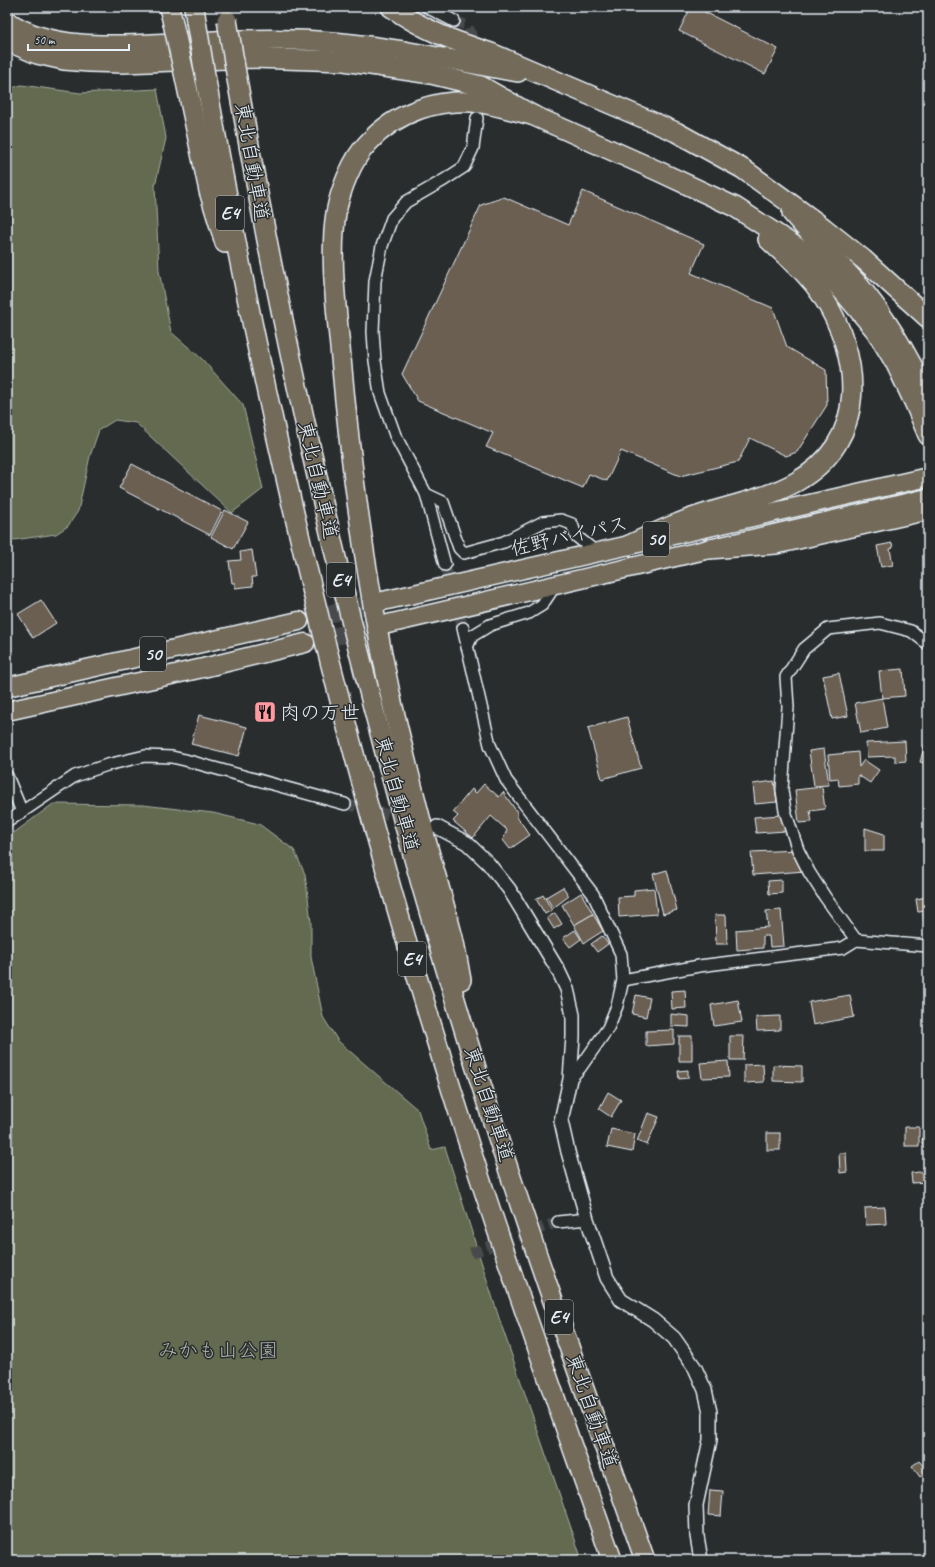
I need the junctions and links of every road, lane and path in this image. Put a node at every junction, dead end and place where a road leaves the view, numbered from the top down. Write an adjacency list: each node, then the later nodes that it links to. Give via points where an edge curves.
1 (391, 7): 9 (highway, via 429,31 491,52)
2 (427, 7): 7 (street)
3 (195, 14): 15 (highway, 東北自動車道 / E4, bridge, via 224,187)
4 (226, 14): 44 (highway, 東北自動車道 / E4, bridge, via 255,183 286,340 342,583 406,830)
5 (171, 15): 15 (highway, bridge, via 209,191)
6 (7, 21): 9 (highway, via 42,38 62,42 93,44 248,39 317,41 385,48)
7 (454, 21)
8 (7, 41): 10 (highway, via 37,54 89,62 252,58 344,61 431,74 481,86)
9 (544, 76): 12 (highway, via 676,132 743,169)
10 (532, 115): 13 (highway); 44 (highway, via 479,103 454,102 428,106 405,114 366,144 352,167 336,212 334,238 344,393 368,579 391,698 452,936)
11 (477, 118): 19 (street, via 473,148 464,167 406,202 392,218 374,281 373,332 380,393 395,435)
12 (772, 191): 14 (highway, via 863,259); 16 (highway, via 874,305 908,356)
13 (735, 207): 17 (highway, via 801,250 829,275 855,304 876,331 896,364); 22 (highway, via 809,278 828,307 844,342 852,380 851,406 847,422 820,466 796,482 764,496 679,522)
14 (928, 318)
15 (256, 345): 48 (highway, 東北自動車道 / E4, via 311,588 369,810 409,948 494,1220)
16 (928, 398)
17 (928, 435)
18 (928, 477): 22 (highway, 佐野バイパス / 50)
19 (426, 494): 24 (street, via 443,502 459,548 464,553 504,542 543,522 561,520 572,524 576,536); 25 (street)
20 (928, 498): 23 (highway, 50)
21 (928, 510): 23 (highway, via 776,544)
22 (629, 545): 24 (highway, 佐野バイパス / 50)
23 (709, 549): 26 (highway, 50)
24 (597, 552): 27 (highway, 佐野バイパス / 50)
25 (445, 565)
26 (556, 584): 29 (highway, 50); 33 (street, via 542,605 528,613 490,625 472,636)
27 (383, 601)
28 (299, 621): 34 (highway, 50)
29 (388, 624)
30 (463, 628): 33 (street)
31 (305, 643): 35 (highway, 50)
32 (928, 644): 41 (street, via 911,631 880,623 828,629 804,649 786,677 788,707 782,790 785,810 798,850 809,872)
33 (467, 647): 43 (street, via 490,745 506,780 593,894 621,954)
34 (7, 687)
35 (7, 711)
36 (7, 776): 38 (street)
37 (345, 804): 38 (street, via 185,760 145,756 75,776)
38 (22, 812): 39 (street)
39 (7, 822)
40 (437, 827): 45 (street, via 467,843 488,863 509,889 558,970 567,989 573,1014)
41 (856, 940): 42 (street); 43 (street, via 843,948 699,966)
42 (928, 946)
43 (623, 980): 45 (street, via 618,1006 608,1028)
44 (478, 1073): 49 (highway, 東北自動車道 / E4, via 525,1218)
45 (570, 1079): 46 (street, via 561,1121)
46 (587, 1219): 47 (street); 50 (street, via 607,1278 621,1300 674,1338 695,1368 705,1390 710,1412 710,1440 696,1505)
47 (558, 1222)
48 (612, 1560)
49 (645, 1560)
50 (701, 1560)

